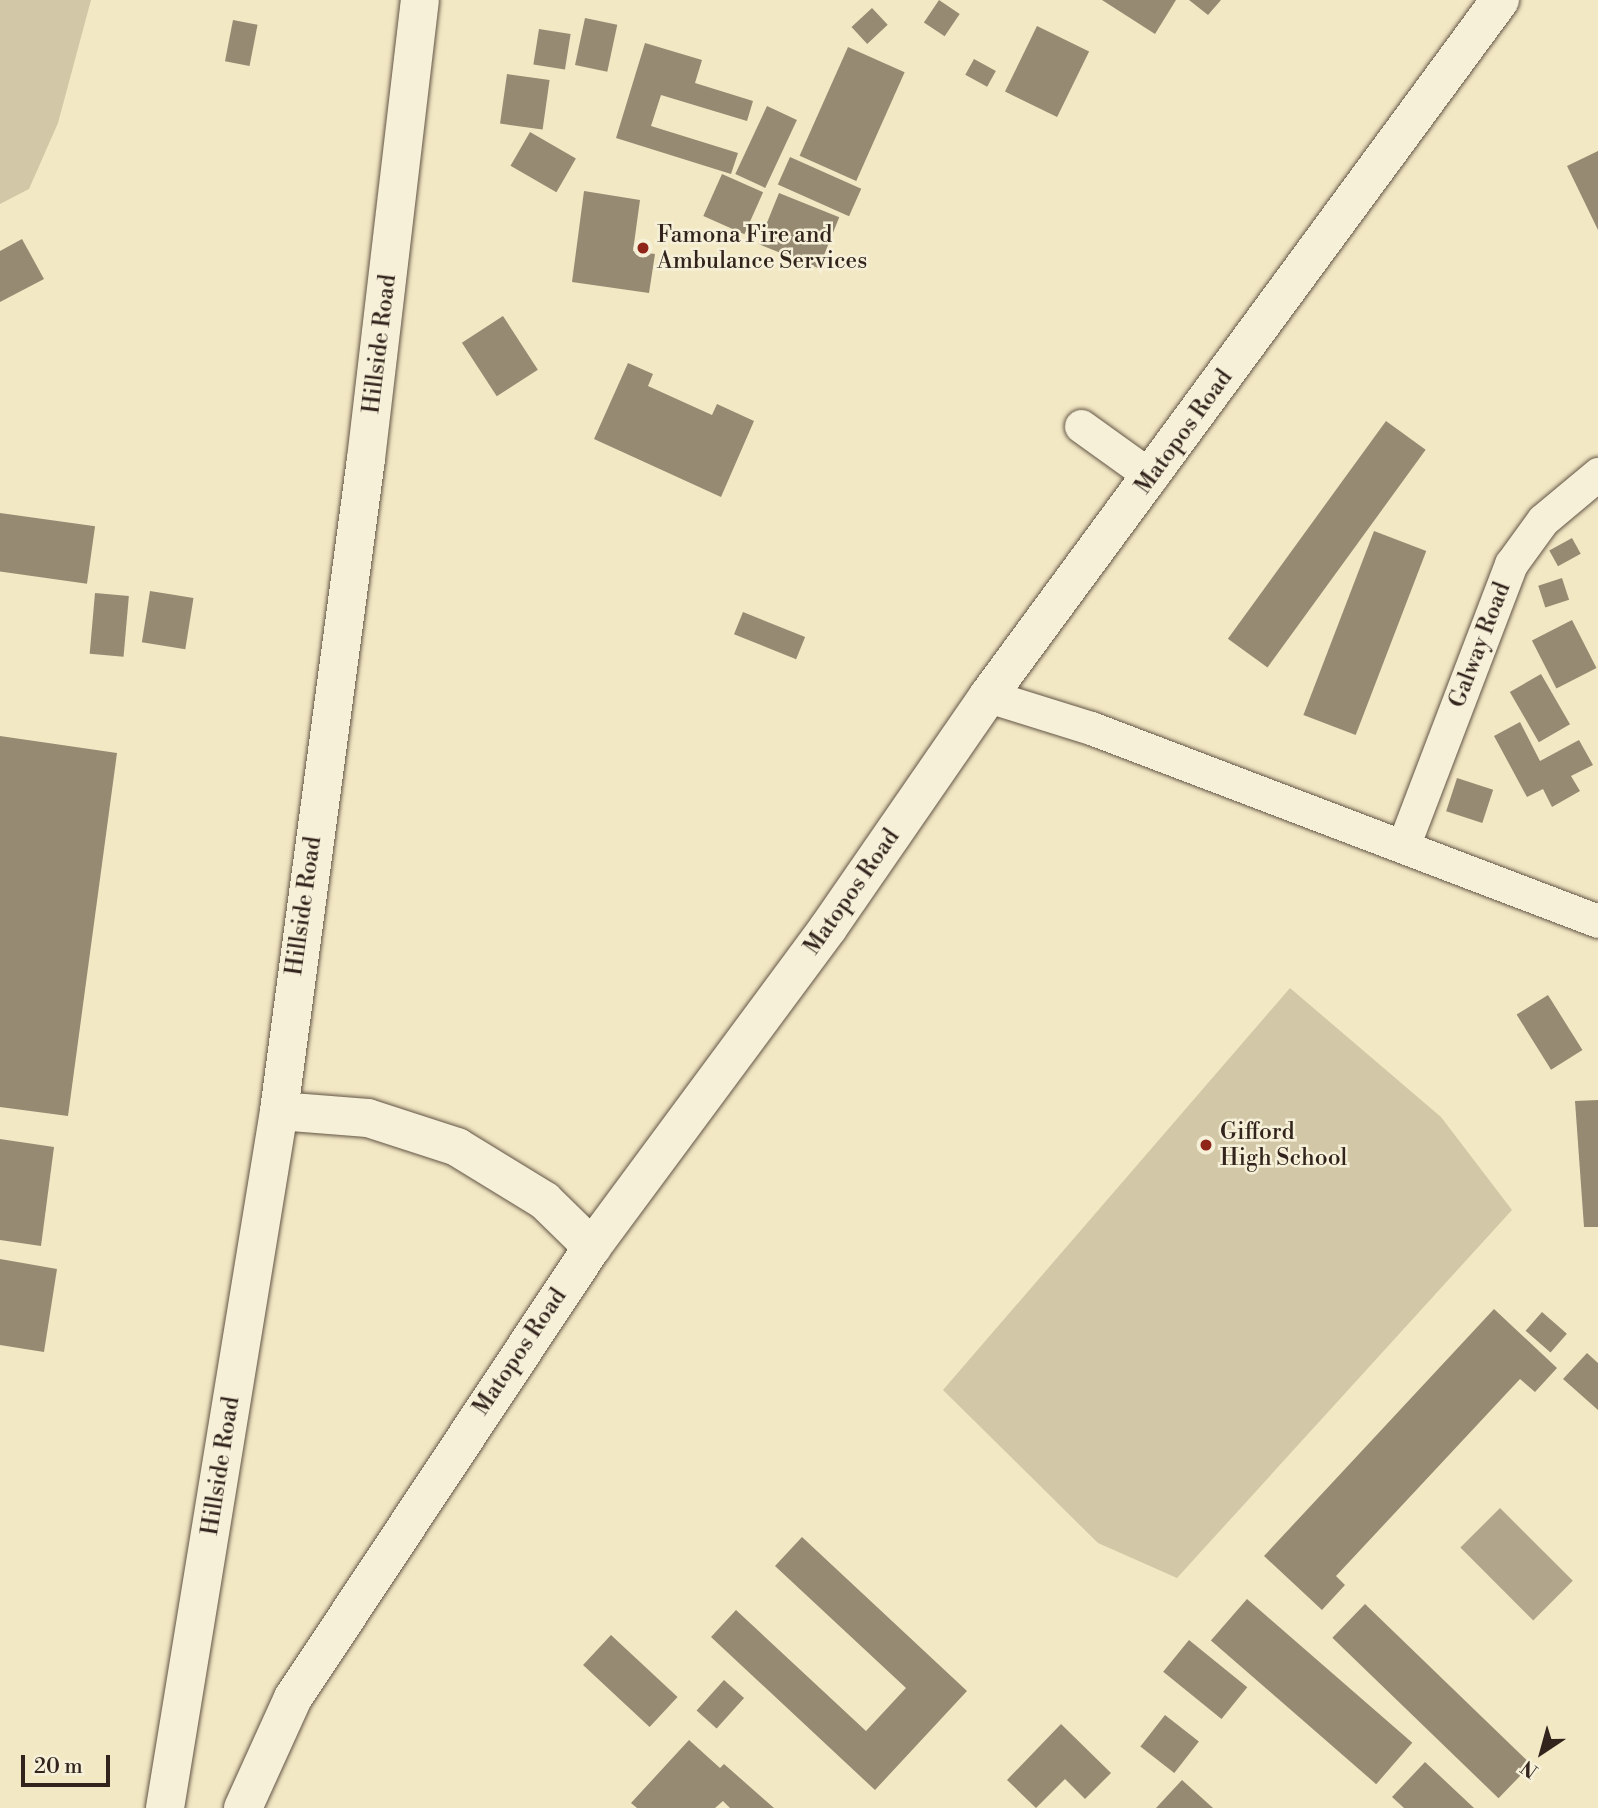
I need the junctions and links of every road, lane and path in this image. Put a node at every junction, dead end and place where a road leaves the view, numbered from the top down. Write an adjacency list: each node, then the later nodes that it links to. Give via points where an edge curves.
1 (420, 0): 9 (main road, Hillside Road, via 366,459)
2 (1500, 0): 5 (main road, Matopos Road)
3 (1081, 426): 5 (street)
4 (1598, 474): 7 (street, Galway Road, via 1543,520 1511,564)
5 (1152, 477): 6 (main road, Matopos Road)
6 (988, 696): 7 (street, via 1091,727); 10 (main road, Matopos Road, via 828,928)
7 (1404, 844): 8 (street)
8 (1598, 921)
9 (279, 1111): 10 (main road, via 368,1118 457,1147 545,1201); 11 (main road, Hillside Road)
10 (592, 1247): 12 (main road, Matopos Road, via 293,1698)
11 (165, 1808)
12 (243, 1808)

